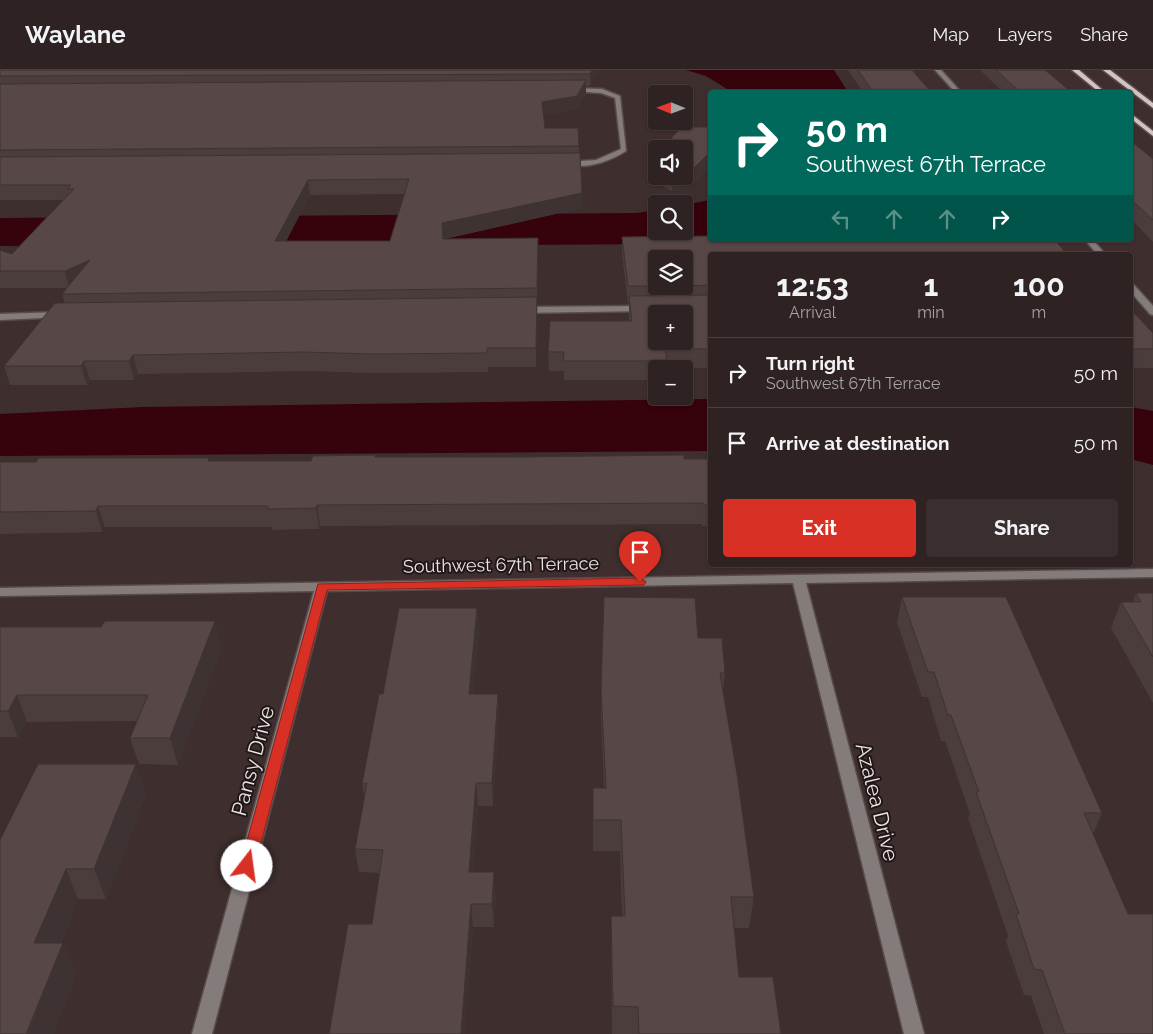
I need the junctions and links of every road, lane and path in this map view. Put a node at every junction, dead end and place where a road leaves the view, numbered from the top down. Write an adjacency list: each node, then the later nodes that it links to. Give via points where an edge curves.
1 (938, 70): 5 (street)
2 (1075, 70): 6 (main road)
3 (1106, 70): 7 (main road)
4 (562, 89): 12 (street, via 602,91 618,97 624,150 611,159 584,164)
5 (956, 90)
6 (1100, 90)
7 (1132, 90)
8 (1133, 91): 9 (main road)
9 (1153, 106)
10 (1133, 117): 11 (main road)
11 (1153, 134)
12 (555, 164)
13 (1091, 242): 14 (street)
14 (1099, 252)
15 (1133, 289): 17 (street)
16 (1133, 305): 17 (street)
17 (1150, 308)
18 (648, 309): 19 (street)
19 (512, 310)
20 (66, 315): 21 (street)
21 (0, 317)
22 (1153, 573): 23 (street, Southwest 67th Terrace)
23 (798, 580): 24 (street, Southwest 67th Terrace); 27 (street, Azalea Drive)
24 (322, 586): 25 (street, Southwest 67th Terrace); 26 (street, Pansy Drive)
25 (0, 592)
26 (202, 1034)
27 (914, 1034)

